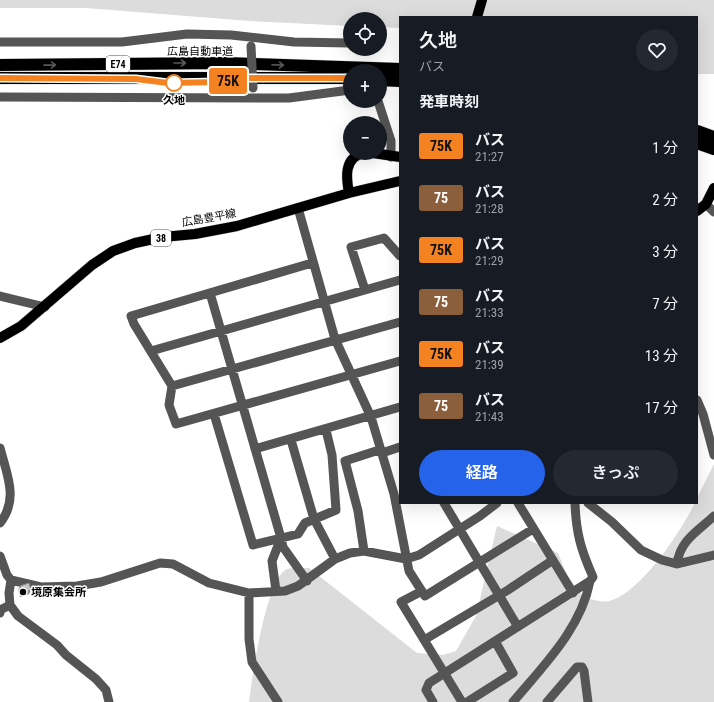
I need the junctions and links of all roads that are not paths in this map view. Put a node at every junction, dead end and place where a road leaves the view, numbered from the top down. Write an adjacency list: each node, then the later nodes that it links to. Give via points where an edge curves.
1 (482, 0): 2 (main road)
2 (477, 16)
3 (0, 42): 4 (street, via 122,42 187,34 231,35)
4 (251, 42): 5 (street); 14 (street, bridge)
5 (343, 43)
6 (0, 65): 7 (highway, 広島自動車道 / E74, one-way to 7, via 225,63)
7 (399, 69)
8 (0, 78): 9 (highway, E74)
9 (343, 78)
10 (387, 80): 11 (highway)
11 (399, 81)
12 (343, 91): 14 (street, via 289,98)
13 (0, 97): 14 (street, via 159,96)
14 (252, 99)
15 (380, 108): 20 (street)
16 (698, 131): 17 (highway)
17 (714, 137)
18 (698, 143): 19 (highway)
19 (714, 149)
20 (396, 157)
21 (351, 160): 24 (main road, via 347,170)
22 (399, 181): 24 (main road, 広島豊平線 / 38)
23 (714, 188): 25 (main road)
24 (349, 193): 26 (main road, 広島豊平線 / 38)
25 (706, 204): 27 (main road); 28 (street)
26 (298, 208): 30 (street); 36 (main road, 広島豊平線 / 38, via 237,226 135,243 113,251 92,265)
27 (698, 210)
28 (714, 212)
29 (399, 255): 32 (street, via 384,238 352,247)
30 (312, 263): 33 (street); 35 (street)
31 (399, 280): 32 (street)
32 (365, 290): 35 (street)
33 (210, 293): 38 (street); 41 (street, via 131,316)
34 (0, 295): 36 (street)
35 (324, 301): 38 (street); 40 (street)
36 (45, 307): 39 (main road, 広島豊平線 / 38, via 21,326)
37 (399, 322): 40 (street)
38 (221, 331): 41 (street); 43 (street)
39 (0, 338)
40 (335, 339): 43 (street); 44 (street)
41 (150, 351): 45 (street)
42 (399, 361): 44 (street)
43 (232, 369): 45 (street); 47 (street)
44 (351, 374): 47 (street); 50 (street)
45 (172, 386): 49 (street, via 169,405 176,424)
46 (698, 402): 57 (street)
47 (243, 406): 49 (street); 55 (street)
48 (399, 407): 50 (street)
49 (214, 414): 69 (street, via 253,545)
50 (371, 417): 51 (street); 56 (street)
51 (326, 430): 52 (street); 65 (street, via 332,455 336,510)
52 (291, 440): 55 (street); 65 (street)
53 (399, 447): 56 (street)
54 (0, 448): 66 (street, via 11,503)
55 (255, 449): 69 (street)
56 (382, 453): 58 (street); 70 (street, via 376,452 345,461 358,511)
57 (714, 455)
58 (397, 493): 74 (street)
59 (445, 504): 67 (street)
60 (496, 504): 67 (street)
61 (519, 504): 68 (street)
62 (575, 504): 80 (street, via 581,551 593,577)
63 (589, 504): 77 (street, via 641,550)
64 (714, 516): 77 (street, via 694,533 679,551)
65 (314, 519): 69 (street, via 305,522 298,534); 73 (street)
66 (0, 524)
67 (459, 528): 74 (street, via 419,555); 76 (street)
68 (533, 528): 75 (street); 76 (street)
69 (282, 538): 79 (street, via 283,547); 81 (street, via 272,561)
70 (364, 552): 73 (street, via 350,553); 74 (street)
71 (714, 555): 77 (street)
72 (0, 556): 78 (street)
73 (335, 559): 79 (street)
74 (406, 559): 82 (street, via 409,571)
75 (553, 560): 84 (street); 85 (street)
76 (480, 563): 82 (street, via 425,596); 85 (street)
77 (677, 564)
78 (11, 580): 83 (street, via 41,587 77,586 101,582 160,563 173,564 209,583); 86 (street)
79 (307, 581): 81 (street, via 285,591)
80 (590, 581): 84 (street); 97 (street, via 581,608 561,646)
81 (276, 590): 83 (street)
82 (422, 591): 89 (street, via 401,602)
83 (249, 592): 93 (street, via 249,639 252,662)
84 (573, 593): 88 (street)
85 (499, 596): 88 (street); 89 (street)
86 (10, 605): 87 (street, via 0,610); 92 (street, via 18,616 96,679 106,690)
87 (0, 613)
88 (518, 626): 90 (street)
89 (424, 640): 91 (street)
90 (495, 642): 91 (street); 96 (street, via 513,673)
91 (445, 673): 94 (street, via 429,682 426,690); 95 (street)
92 (110, 702)
93 (278, 702)
94 (433, 702)
95 (462, 702)
96 (467, 702)
97 (513, 702)
98 (547, 702): 99 (street, via 578,667 582,667)
99 (588, 702)

